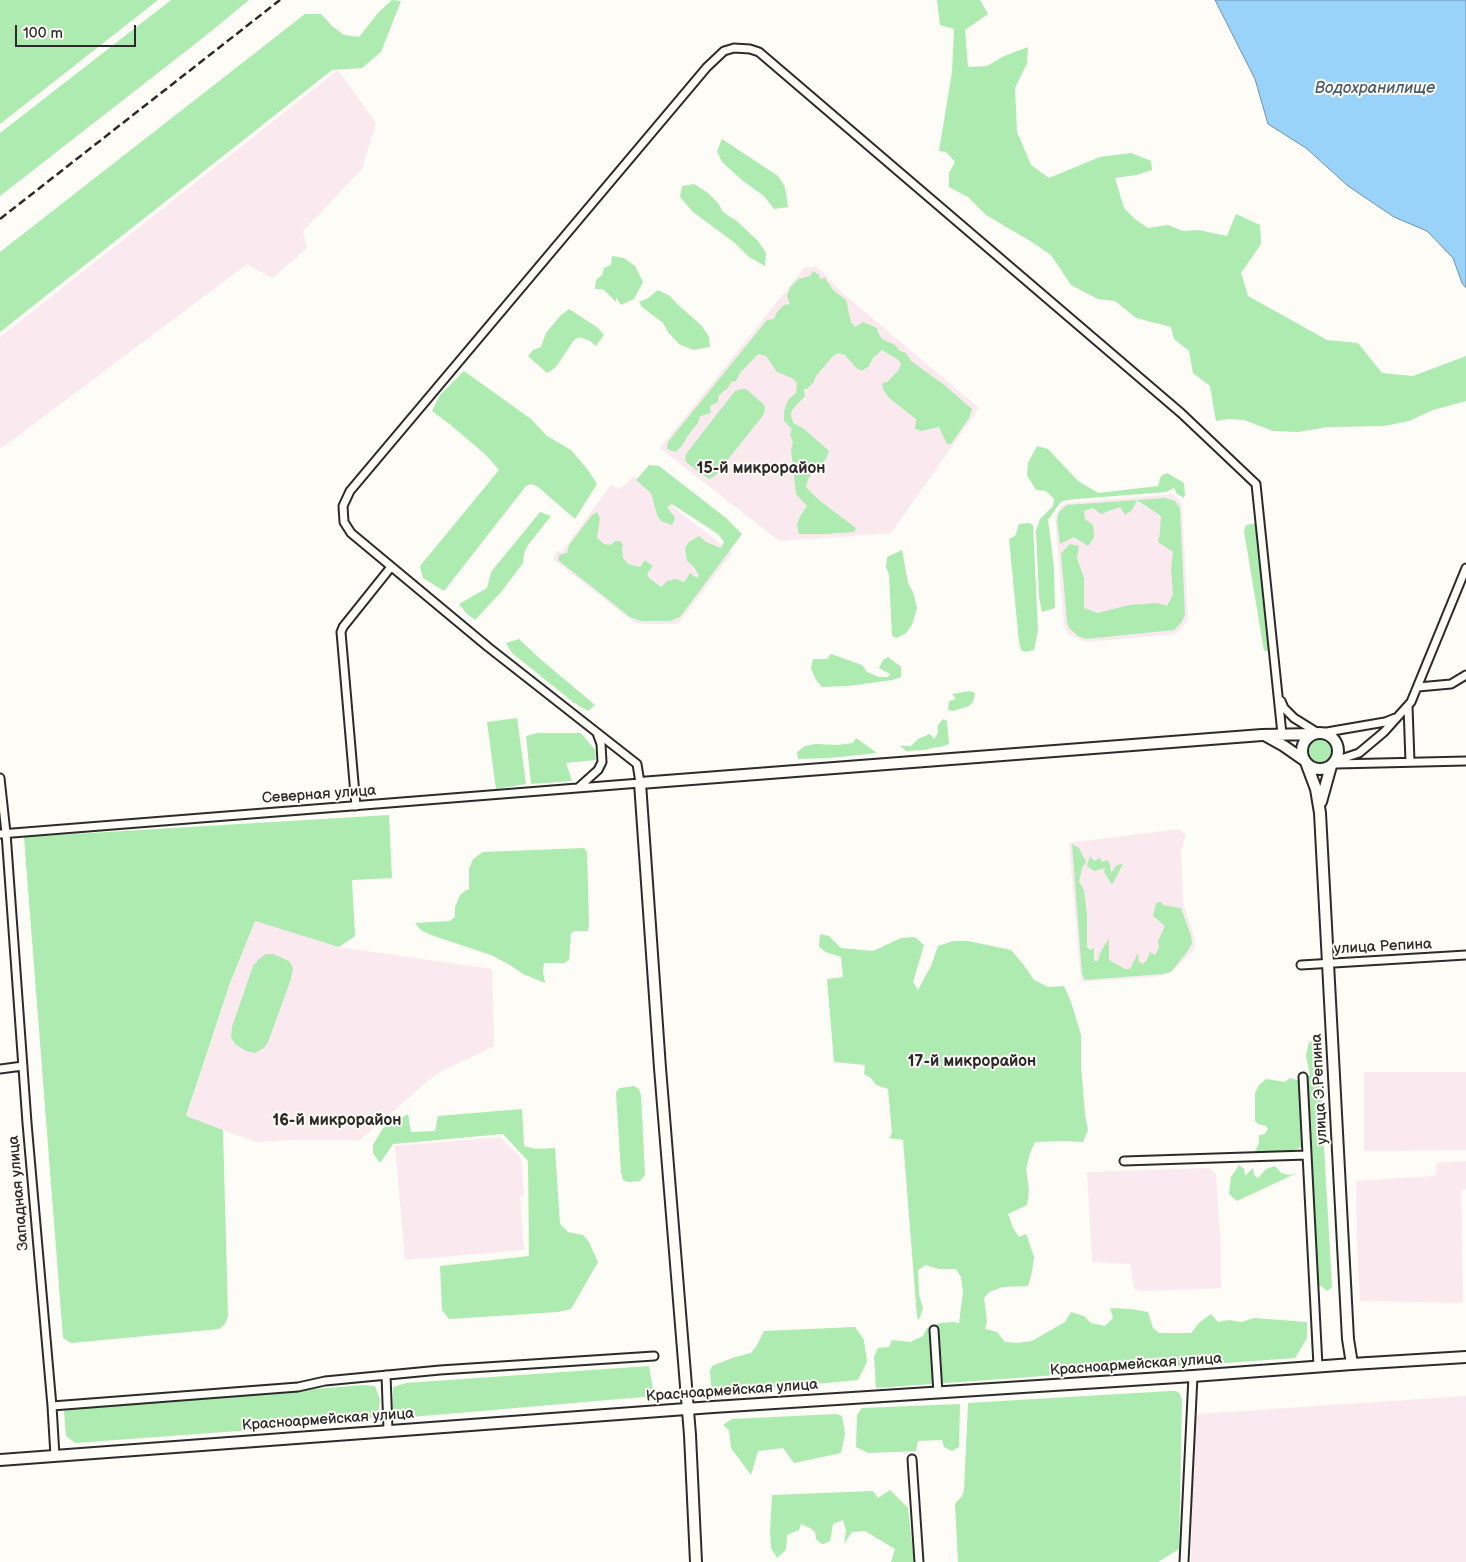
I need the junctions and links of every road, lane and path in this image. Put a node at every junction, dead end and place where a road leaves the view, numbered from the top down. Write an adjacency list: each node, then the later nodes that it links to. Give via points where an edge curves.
1 (392, 566): 5 (street, via 352,533 344,522 343,506 350,491 707,67 724,51 743,48 759,52 1181,413 1256,484); 7 (street); 18 (street, via 341,632)
2 (1466, 568): 4 (street)
3 (1466, 675): 4 (street, via 1451,684)
4 (1418, 687): 6 (street)
5 (1279, 694): 8 (street, via 1289,713); 9 (street)
6 (1406, 709): 8 (street, via 1385,722); 13 (street); 14 (street, via 1359,753)
7 (596, 733): 16 (street, via 637,764); 17 (street, via 601,744 602,762)
8 (1318, 733): 9 (street); 12 (street, via 1306,739 1302,747); 14 (street, via 1329,736 1337,745 1338,753)
9 (1282, 734): 10 (street)
10 (1262, 735): 12 (street); 16 (street)
11 (1466, 761): 13 (street)
12 (1306, 762): 14 (street, via 1321,769); 19 (street, улица Э.Репина)
13 (1410, 762): 14 (street)
14 (1333, 764): 19 (street, улица Э.Репина, via 1322,795)
15 (0, 778): 20 (street, Западная улица)
16 (640, 783): 17 (street, Северная улица); 38 (street)
17 (578, 788): 18 (street, Северная улица)
18 (356, 806): 20 (street, Северная улица)
19 (1320, 812): 22 (street, улица Э.Репина)
20 (3, 833): 24 (street, Западная улица)
21 (1466, 956): 22 (street, улица Репина)
22 (1328, 964): 23 (street, улица Репина); 32 (street, улица Э.Репина)
23 (1301, 965)
24 (23, 1066): 25 (street); 37 (street, Западная улица)
25 (0, 1069)
26 (1303, 1077): 27 (street)
27 (1307, 1154): 28 (street); 33 (street)
28 (1124, 1161)
29 (934, 1330): 36 (street)
30 (654, 1356): 34 (street)
31 (1466, 1358): 32 (street, Красноармейская улица)
32 (1352, 1364): 33 (street, Красноармейская улица)
33 (1318, 1366): 35 (street, Красноармейская улица)
34 (386, 1375): 37 (street, via 298,1387); 39 (street)
35 (1193, 1376): 36 (street, Красноармейская улица); 45 (street)
36 (938, 1393): 38 (street, Красноармейская улица)
37 (52, 1406): 40 (street, Западная улица)
38 (687, 1410): 39 (street, Красноармейская улица); 43 (street)
39 (388, 1430): 40 (street, Красноармейская улица)
40 (55, 1456): 42 (street, Красноармейская улица)
41 (912, 1459): 44 (street)
42 (0, 1460)
43 (696, 1562)
44 (919, 1562)
45 (1184, 1562)

